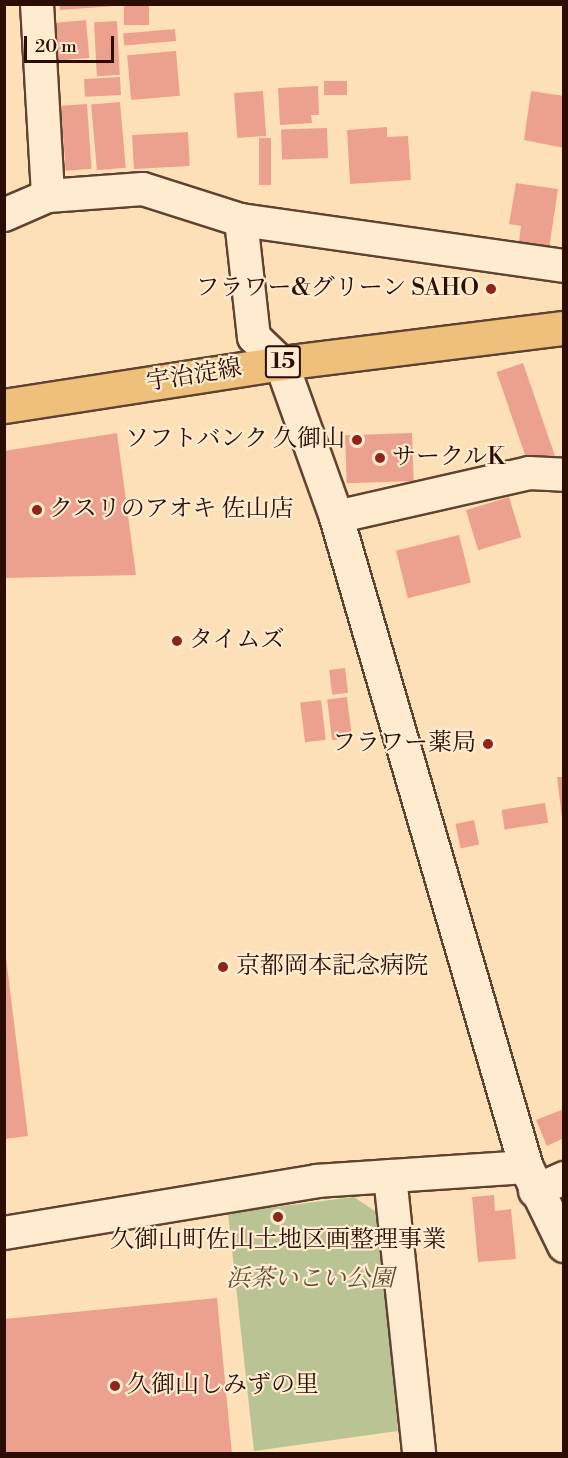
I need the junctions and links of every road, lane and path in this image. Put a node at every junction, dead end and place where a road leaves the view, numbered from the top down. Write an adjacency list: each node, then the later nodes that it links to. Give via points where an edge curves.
1 (37, 4): 2 (street)
2 (48, 196): 3 (street); 4 (street, via 143,189)
3 (10, 211)
4 (241, 220): 5 (street); 7 (street, via 254,337)
5 (564, 266)
6 (564, 328): 7 (main road, 宇治淀線 / 15)
7 (280, 363): 8 (main road, 宇治淀線 / 15); 10 (street)
8 (4, 406)
9 (564, 475): 10 (street, via 529,473)
10 (336, 518): 12 (street)
11 (390, 1176): 12 (street); 13 (street, via 317,1181); 15 (street)
12 (542, 1178): 14 (street)
13 (4, 1233)
14 (564, 1245)
15 (419, 1454)

